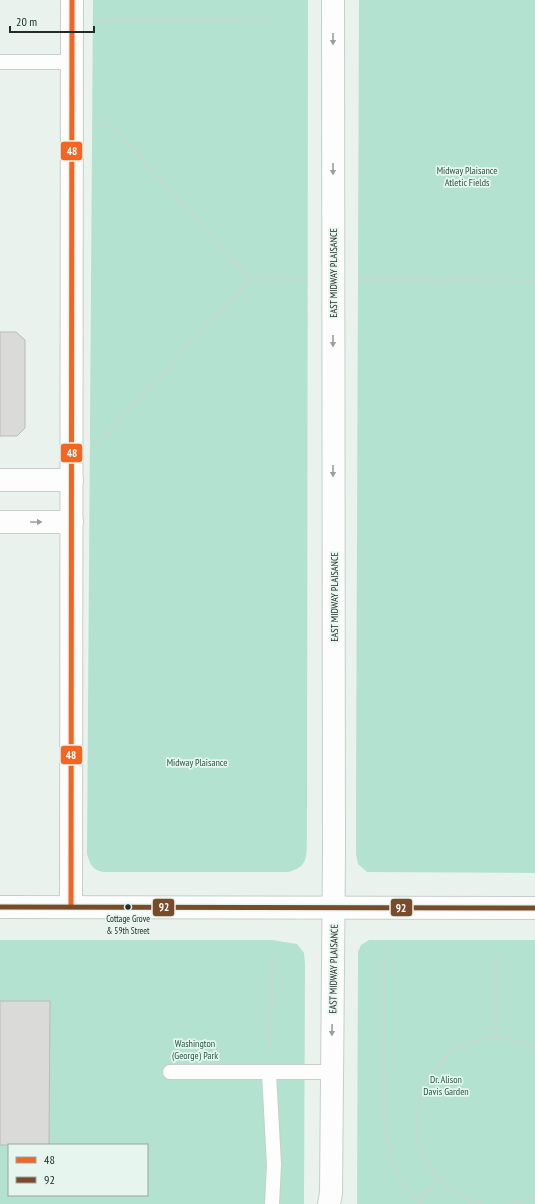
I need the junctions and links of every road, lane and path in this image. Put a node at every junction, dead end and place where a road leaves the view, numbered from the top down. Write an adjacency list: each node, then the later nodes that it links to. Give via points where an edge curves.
1 (72, 0): 6 (street)
2 (333, 0): 19 (street, EAST MIDWAY PLAISANCE, one-way to 19)
3 (275, 19): 4 (path)
4 (93, 20)
5 (0, 62): 6 (lane)
6 (72, 62): 14 (street)
7 (93, 122): 9 (path, via 111,125)
8 (308, 278): 9 (path)
9 (251, 279): 12 (path)
10 (358, 279): 11 (path)
11 (535, 281)
12 (96, 446)
13 (0, 480): 14 (street)
14 (72, 480): 16 (street)
15 (0, 522): 16 (street, one-way to 16)
16 (72, 522): 17 (street)
17 (71, 906): 18 (street); 19 (street)
18 (0, 907)
19 (333, 907): 20 (street); 27 (street, EAST MIDWAY PLAISANCE, one-way to 27)
20 (535, 908)
21 (384, 952): 32 (path, via 384,1122 392,1161)
22 (273, 953): 28 (path)
23 (496, 953): 24 (path)
24 (496, 1038): 25 (path); 29 (path, via 471,1043 448,1056 438,1065 422,1089 417,1105 417,1136 421,1151)
25 (535, 1047)
26 (170, 1072): 28 (lane)
27 (332, 1072): 28 (lane); 31 (street, EAST MIDWAY PLAISANCE)
28 (269, 1073): 33 (lane, via 274,1165)
29 (439, 1179): 32 (path); 35 (path, via 456,1193)
30 (535, 1196): 36 (path)
31 (333, 1200)
32 (417, 1201): 34 (path)
33 (272, 1204)
34 (421, 1204)
35 (484, 1204)
36 (505, 1204)

